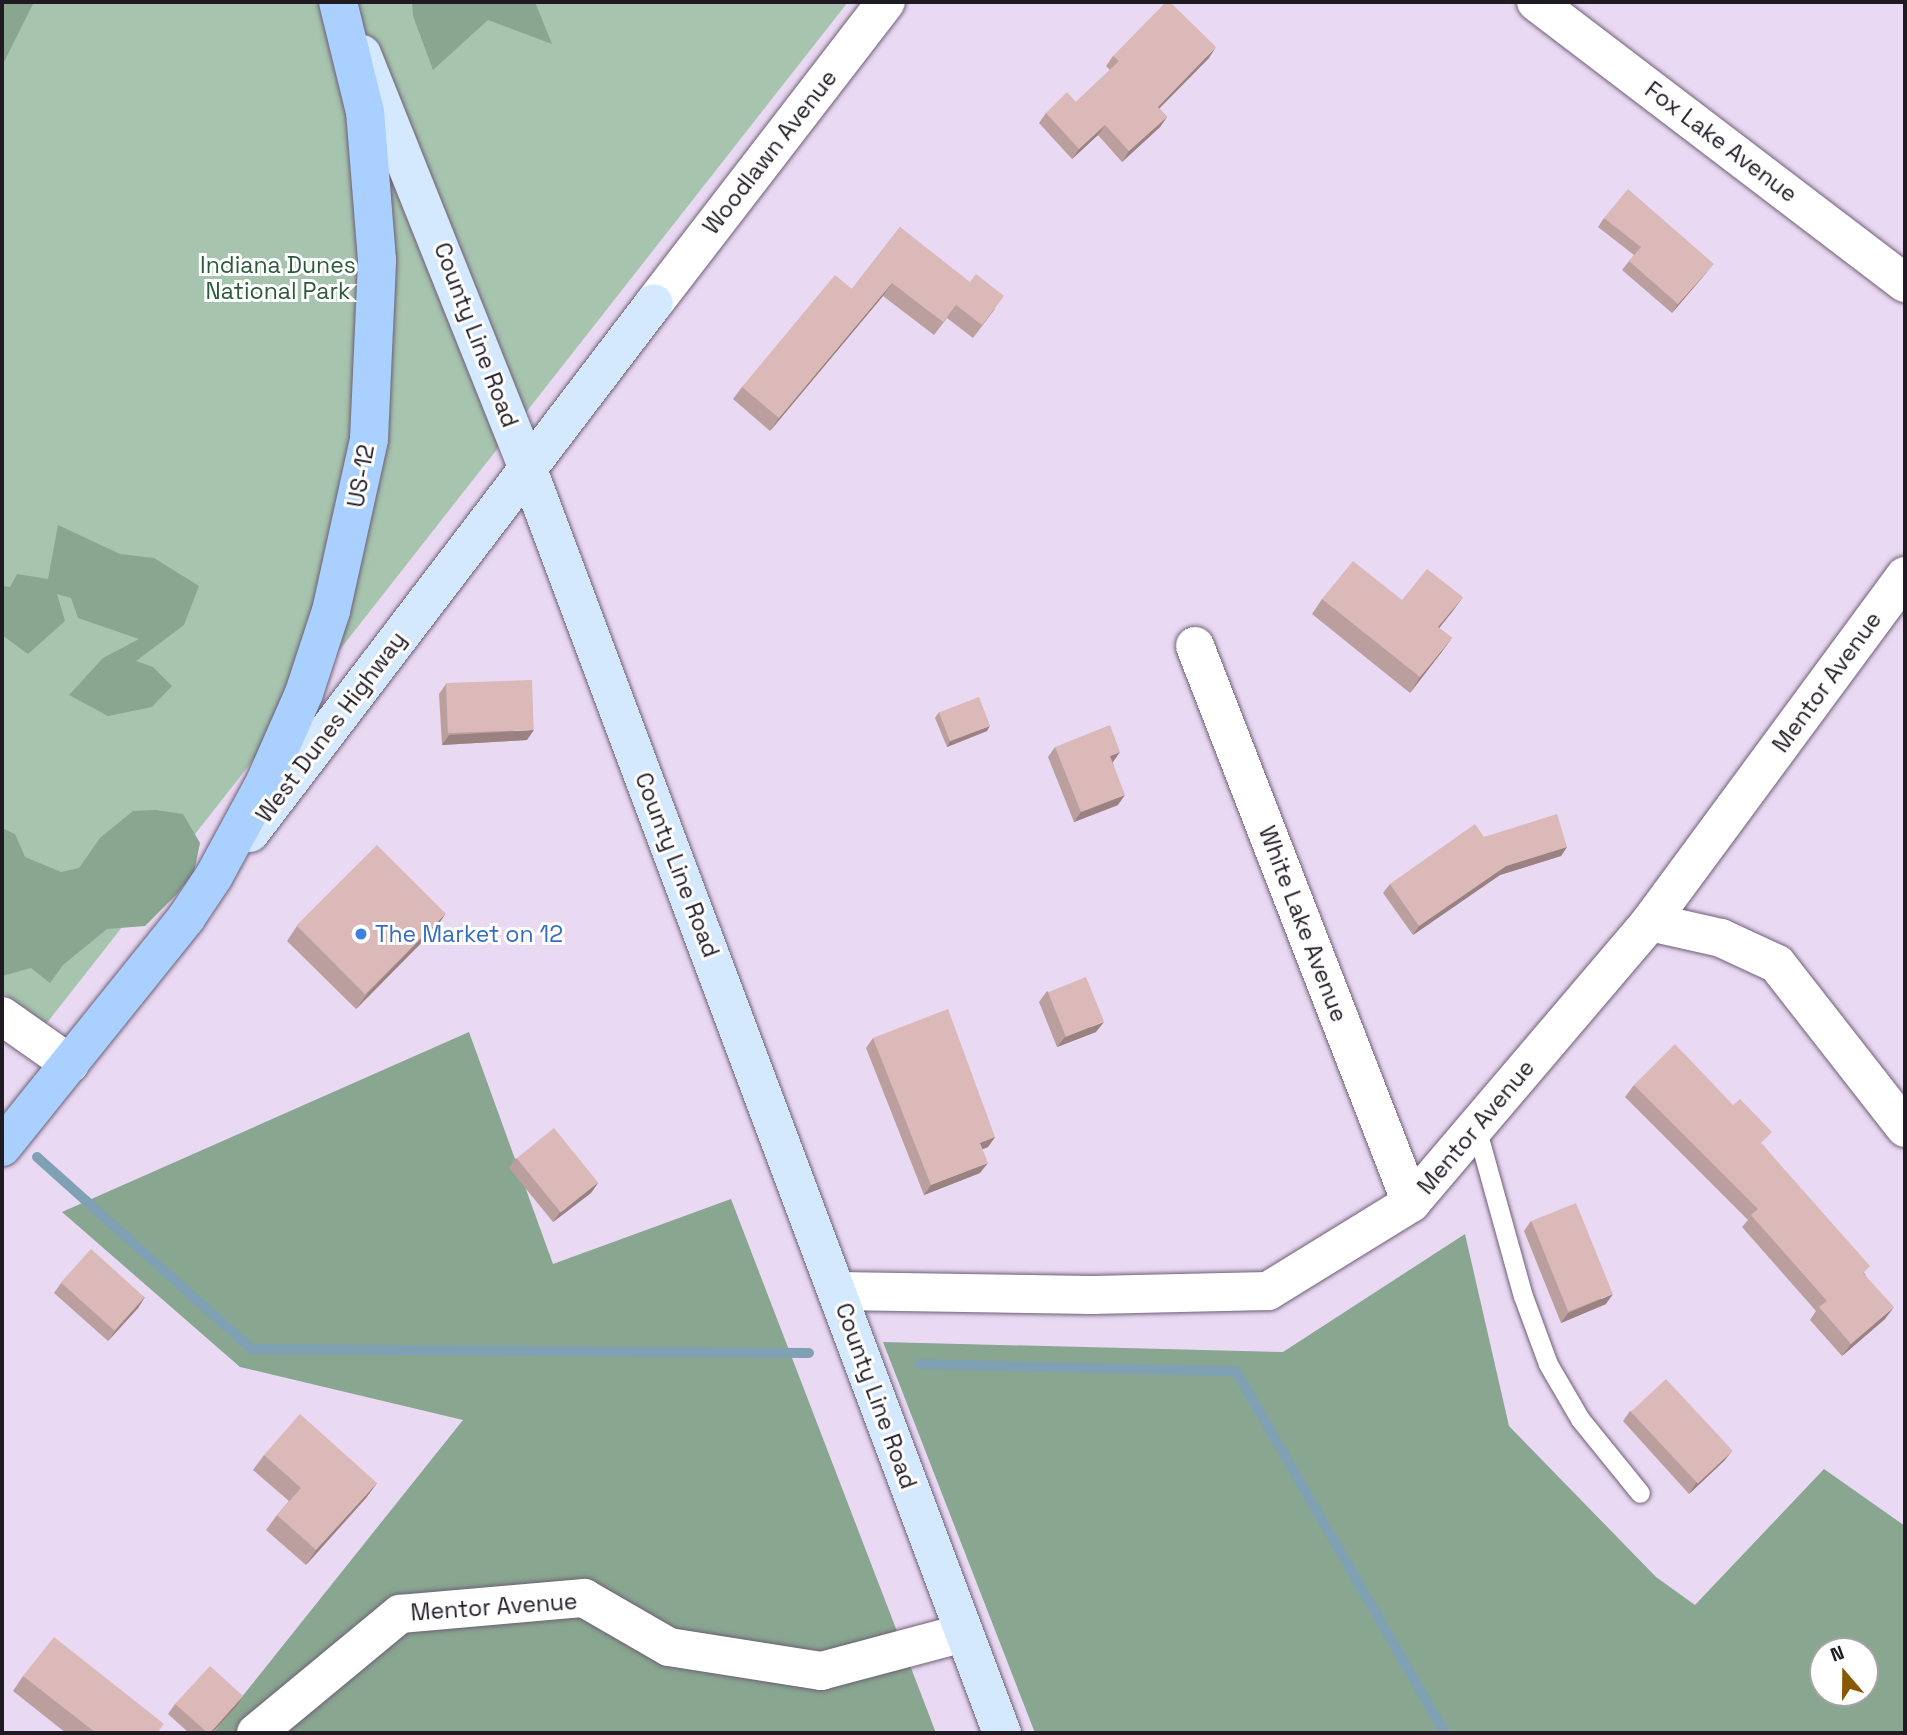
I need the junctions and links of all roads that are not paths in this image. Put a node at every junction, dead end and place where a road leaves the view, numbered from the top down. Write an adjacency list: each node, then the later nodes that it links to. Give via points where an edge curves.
1 (339, 2): 6 (street, County Line Road); 9 (main road, US-12, via 365,113 373,187 377,273 369,439 346,554 304,693 249,814)
2 (886, 2): 5 (street, Woodlawn Avenue)
3 (1536, 2): 4 (street, Fox Lake Avenue)
4 (1905, 283)
5 (654, 303): 6 (street, West Dunes Highway)
6 (529, 472): 9 (street, West Dunes Highway); 17 (street, County Line Road)
7 (1905, 576): 10 (street, Mentor Avenue)
8 (1195, 646): 16 (street, White Lake Avenue)
9 (186, 918): 12 (main road, West Dunes Highway)
10 (1650, 922): 13 (street, Mentor Avenue); 14 (street, via 1721,938 1777,964)
11 (2, 1016): 12 (street)
12 (70, 1064): 15 (main road, West Dunes Highway)
13 (1476, 1126): 16 (street, Mentor Avenue); 18 (lane, via 1523,1296 1548,1364 1580,1419)
14 (1905, 1128)
15 (2, 1147)
16 (1412, 1203): 17 (street, Mentor Avenue, via 1268,1291 1091,1295)
17 (837, 1291): 19 (street, County Line Road)
18 (1640, 1493)
19 (964, 1633): 20 (street, Mentor Avenue, via 821,1671 669,1647 584,1598 400,1614); 21 (street, County Line Road)
20 (256, 1733)
21 (1002, 1733)

